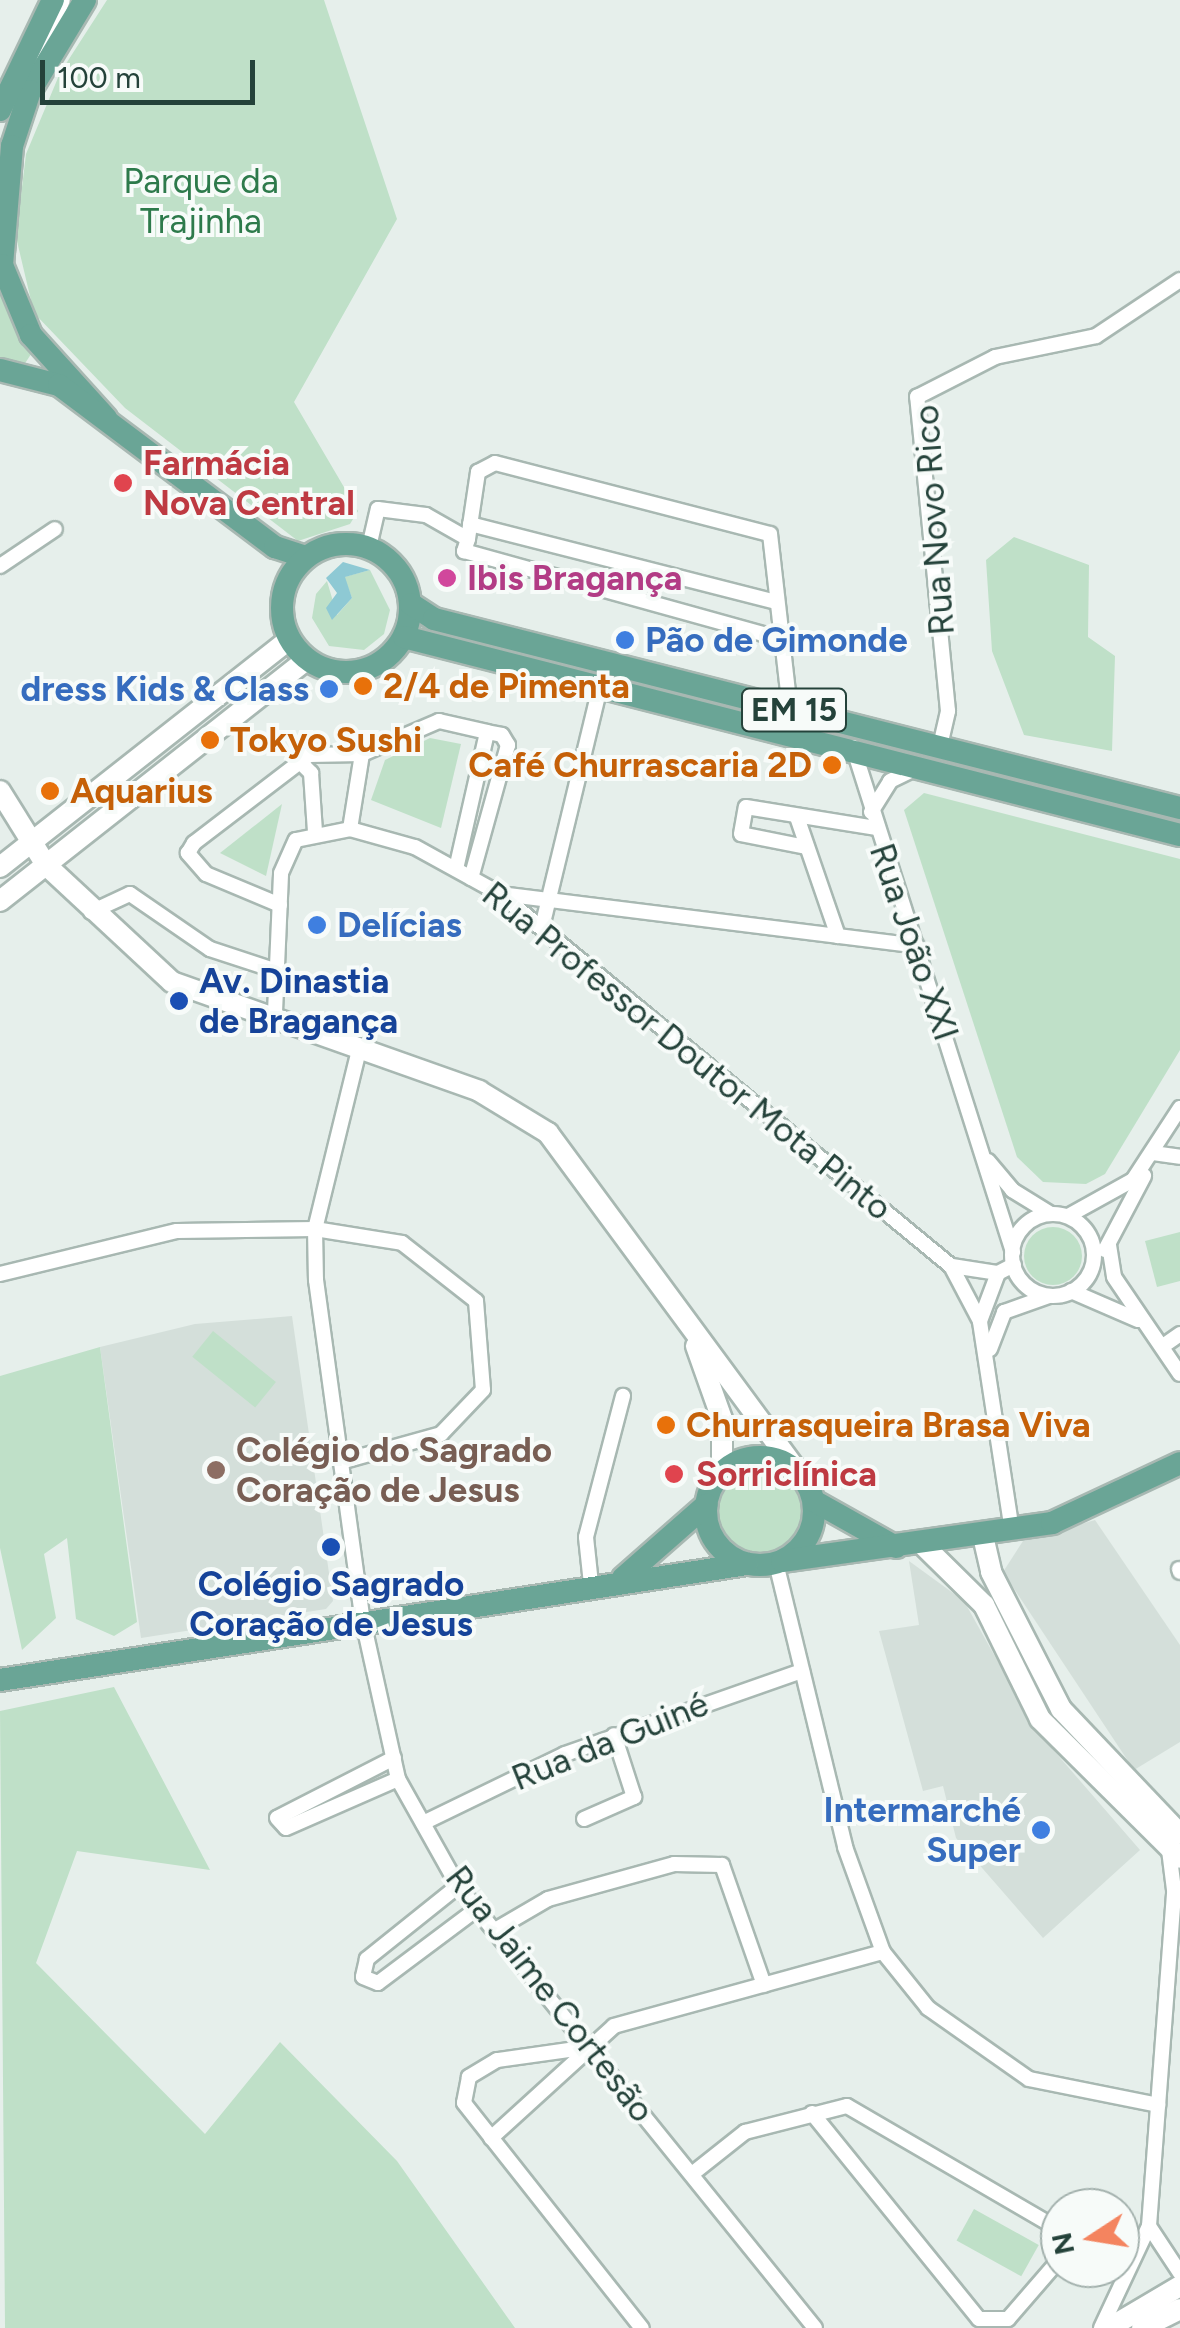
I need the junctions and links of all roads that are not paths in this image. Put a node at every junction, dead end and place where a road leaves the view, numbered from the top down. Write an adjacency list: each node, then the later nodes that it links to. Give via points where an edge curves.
1 (53, 0): 5 (main road)
2 (63, 0): 4 (street)
3 (85, 0): 4 (main road)
4 (42, 67): 6 (street); 8 (main road, via 12,146)
5 (6, 82): 6 (main road)
6 (0, 109): 7 (street)
7 (0, 159)
8 (1, 262): 11 (main road)
9 (1178, 283): 10 (street, Rua Novo Rico); 30 (street, Rua Novo Rico, via 1096,336 995,356 917,397 948,711)
10 (1180, 301)
11 (35, 338): 12 (main road); 13 (main road)
12 (10, 378): 13 (main road); 19 (main road, via 82,414 268,557)
13 (106, 418): 17 (main road, via 275,547)
14 (55, 530): 18 (street)
15 (469, 531): 16 (street, via 426,515 378,510); 20 (street); 20 (street, via 478,472 494,463 770,534); 24 (street, via 464,551)
16 (369, 547): 17 (main road, via 325,546); 21 (main road, via 398,570)
17 (306, 557): 19 (main road)
18 (2, 560)
19 (286, 584): 23 (main road)
20 (778, 602): 24 (street)
21 (411, 604): 22 (main road); 27 (main road, EM 15, via 434,619)
22 (404, 637): 25 (main road, via 360,671); 26 (main road, EM 15)
23 (290, 639): 25 (main road); 44 (street)
24 (782, 639): 27 (street)
25 (306, 659): 46 (street)
26 (600, 687): 31 (main road, EM 15); 51 (street)
27 (790, 710): 28 (main road, EM 15)
28 (857, 726): 30 (main road, EM 15); 31 (street, Rua João XXI)
29 (487, 732): 32 (street, via 438,721); 48 (street); 49 (street, via 508,746)
30 (936, 745): 31 (main road, via 917,751 869,740); 36 (main road, EM 15)
31 (852, 752): 34 (main road, EM 15); 38 (street, Rua João XXI)
32 (362, 754): 33 (street); 41 (street)
33 (300, 762): 42 (street, via 311,773); 53 (street, via 188,853 206,874)
34 (920, 767): 38 (street, via 890,781); 43 (main road, EM 15)
35 (0, 791): 44 (street)
36 (1180, 808)
37 (0, 812): 44 (street)
38 (871, 812): 40 (street, Rua João XXI)
39 (797, 816): 40 (street); 45 (street); 45 (street, via 746,807 741,834)
40 (875, 828): 57 (street, Rua João XXI)
41 (350, 829): 42 (street, Rua Professor Doutor Mota Pinto); 48 (street, Rua Professor Doutor Mota Pinto)
42 (315, 832): 53 (street, via 286,854)
43 (1180, 834)
44 (32, 842): 46 (street); 47 (street)
45 (806, 847): 56 (street)
46 (46, 864): 52 (street); 54 (street)
47 (0, 866)
48 (456, 869): 49 (street, Rua Professor Doutor Mota Pinto)
49 (472, 878): 50 (street, Rua Professor Doutor Mota Pinto)
50 (500, 894): 51 (street); 55 (street, Rua Professor Doutor Mota Pinto)
51 (548, 900): 55 (street); 56 (street)
52 (0, 901)
53 (280, 904): 58 (street)
54 (91, 912): 58 (street, via 130,894 210,948); 59 (street, via 172,982)
55 (542, 927): 70 (street, Rua Professor Doutor Mota Pinto)
56 (838, 936): 57 (street)
57 (918, 946): 63 (street, Rua João XXI)
58 (277, 970): 59 (street)
59 (275, 1012): 60 (street)
60 (360, 1046): 67 (street); 79 (street, via 479,1091 548,1132)
61 (1180, 1108): 62 (street)
62 (1153, 1153): 64 (street); 66 (street, via 1118,1194); 68 (street)
63 (984, 1157): 65 (street, Rua João XXI, via 1012,1190); 69 (street, Rua João XXI)
64 (1180, 1157)
65 (1052, 1214): 66 (street); 69 (street, via 1021,1230)
66 (1068, 1216): 71 (street, via 1087,1232)
67 (315, 1229): 73 (street, via 177,1230); 86 (street, Rua Jaime Cortesão); 86 (street, via 402,1243 447,1270 476,1301 485,1342 483,1390 441,1434)
68 (1109, 1245): 71 (street); 82 (street, via 1114,1278)
69 (1013, 1258): 72 (street); 76 (street, via 1027,1286)
70 (951, 1266): 72 (street); 74 (street, Rua Professor Doutor Mota Pinto)
71 (1092, 1266): 75 (street)
72 (998, 1273): 77 (street)
73 (0, 1274)
74 (963, 1283): 77 (street, Rua Professor Doutor Mota Pinto); 80 (street, Rua Professor Doutor Mota Pinto)
75 (1071, 1291): 76 (street); 82 (street, via 1123,1308)
76 (1050, 1296): 78 (street)
77 (986, 1300): 78 (street, Rua Professor Doutor Mota Pinto); 80 (street)
78 (1016, 1306): 83 (street, via 996,1322)
79 (687, 1320): 88 (street); 89 (street, via 722,1418)
80 (980, 1320): 83 (street, Rua Professor Doutor Mota Pinto)
81 (1180, 1334): 82 (street)
82 (1160, 1340): 84 (street)
83 (989, 1360): 92 (street, Rua Professor Doutor Mota Pinto)
84 (1180, 1374)
85 (623, 1396): 99 (street, via 586,1537)
86 (344, 1461): 100 (street, Rua Jaime Cortesão)
87 (1180, 1463): 92 (main road, via 1052,1523)
88 (795, 1468): 89 (main road, via 766,1456); 90 (main road)
89 (722, 1472): 91 (main road)
90 (814, 1501): 95 (main road); 96 (main road, via 808,1537)
91 (706, 1505): 97 (main road, via 712,1535); 98 (main road)
92 (1012, 1531): 93 (main road)
93 (983, 1536): 94 (main road); 108 (street, via 991,1572 1061,1710)
94 (923, 1546): 95 (main road); 108 (street, via 984,1604 1040,1719)
95 (899, 1548): 96 (main road)
96 (779, 1562): 97 (main road); 101 (street)
97 (747, 1564): 98 (main road)
98 (621, 1579): 99 (main road)
99 (592, 1584): 100 (main road)
100 (362, 1622): 102 (main road); 104 (street, Rua Jaime Cortesão)
101 (802, 1671): 103 (street, Rua da Guiné); 113 (street, via 844,1847)
102 (0, 1680)
103 (614, 1736): 106 (street, via 634,1798); 107 (street, Rua da Guiné)
104 (394, 1758): 105 (street, Rua Jaime Cortesão); 105 (street, via 277,1818 286,1828)
105 (398, 1779): 107 (street, Rua Jaime Cortesão)
106 (584, 1819)
107 (423, 1823): 109 (street, Rua Jaime Cortesão)
108 (1176, 1847): 110 (street)
109 (458, 1886): 111 (street, Rua Jaime Cortesão); 111 (street, via 367,1959 363,1977 378,1983)
110 (1177, 1889): 116 (street)
111 (477, 1909): 112 (street, Rua Jaime Cortesão)
112 (495, 1930): 114 (street, via 548,1899 674,1864 722,1864); 115 (street, Rua Jaime Cortesão)
113 (884, 1952): 114 (street); 116 (street, via 928,2008 1029,2079)
114 (764, 1985): 115 (street, via 614,2026)
115 (591, 2047): 118 (street); 118 (street, via 497,2060 469,2076 464,2103); 119 (street, Rua Jaime Cortesão)
116 (1158, 2105): 121 (street)
117 (812, 2114): 119 (street, via 746,2132); 120 (street, via 847,2106); 124 (street, via 979,2319 1008,2319)
118 (491, 2138): 130 (street)
119 (692, 2174): 131 (street, Rua Jaime Cortesão)
120 (1040, 2219)
121 (1149, 2226): 122 (street); 123 (street)
122 (1140, 2249)
123 (1180, 2273)
124 (1040, 2282)
125 (1180, 2286): 129 (street)
126 (1123, 2288): 132 (street)
127 (1138, 2288): 129 (street)
128 (1176, 2310): 129 (street)
129 (1137, 2324): 132 (street)
130 (642, 2328)
131 (815, 2328)
132 (1105, 2328)

